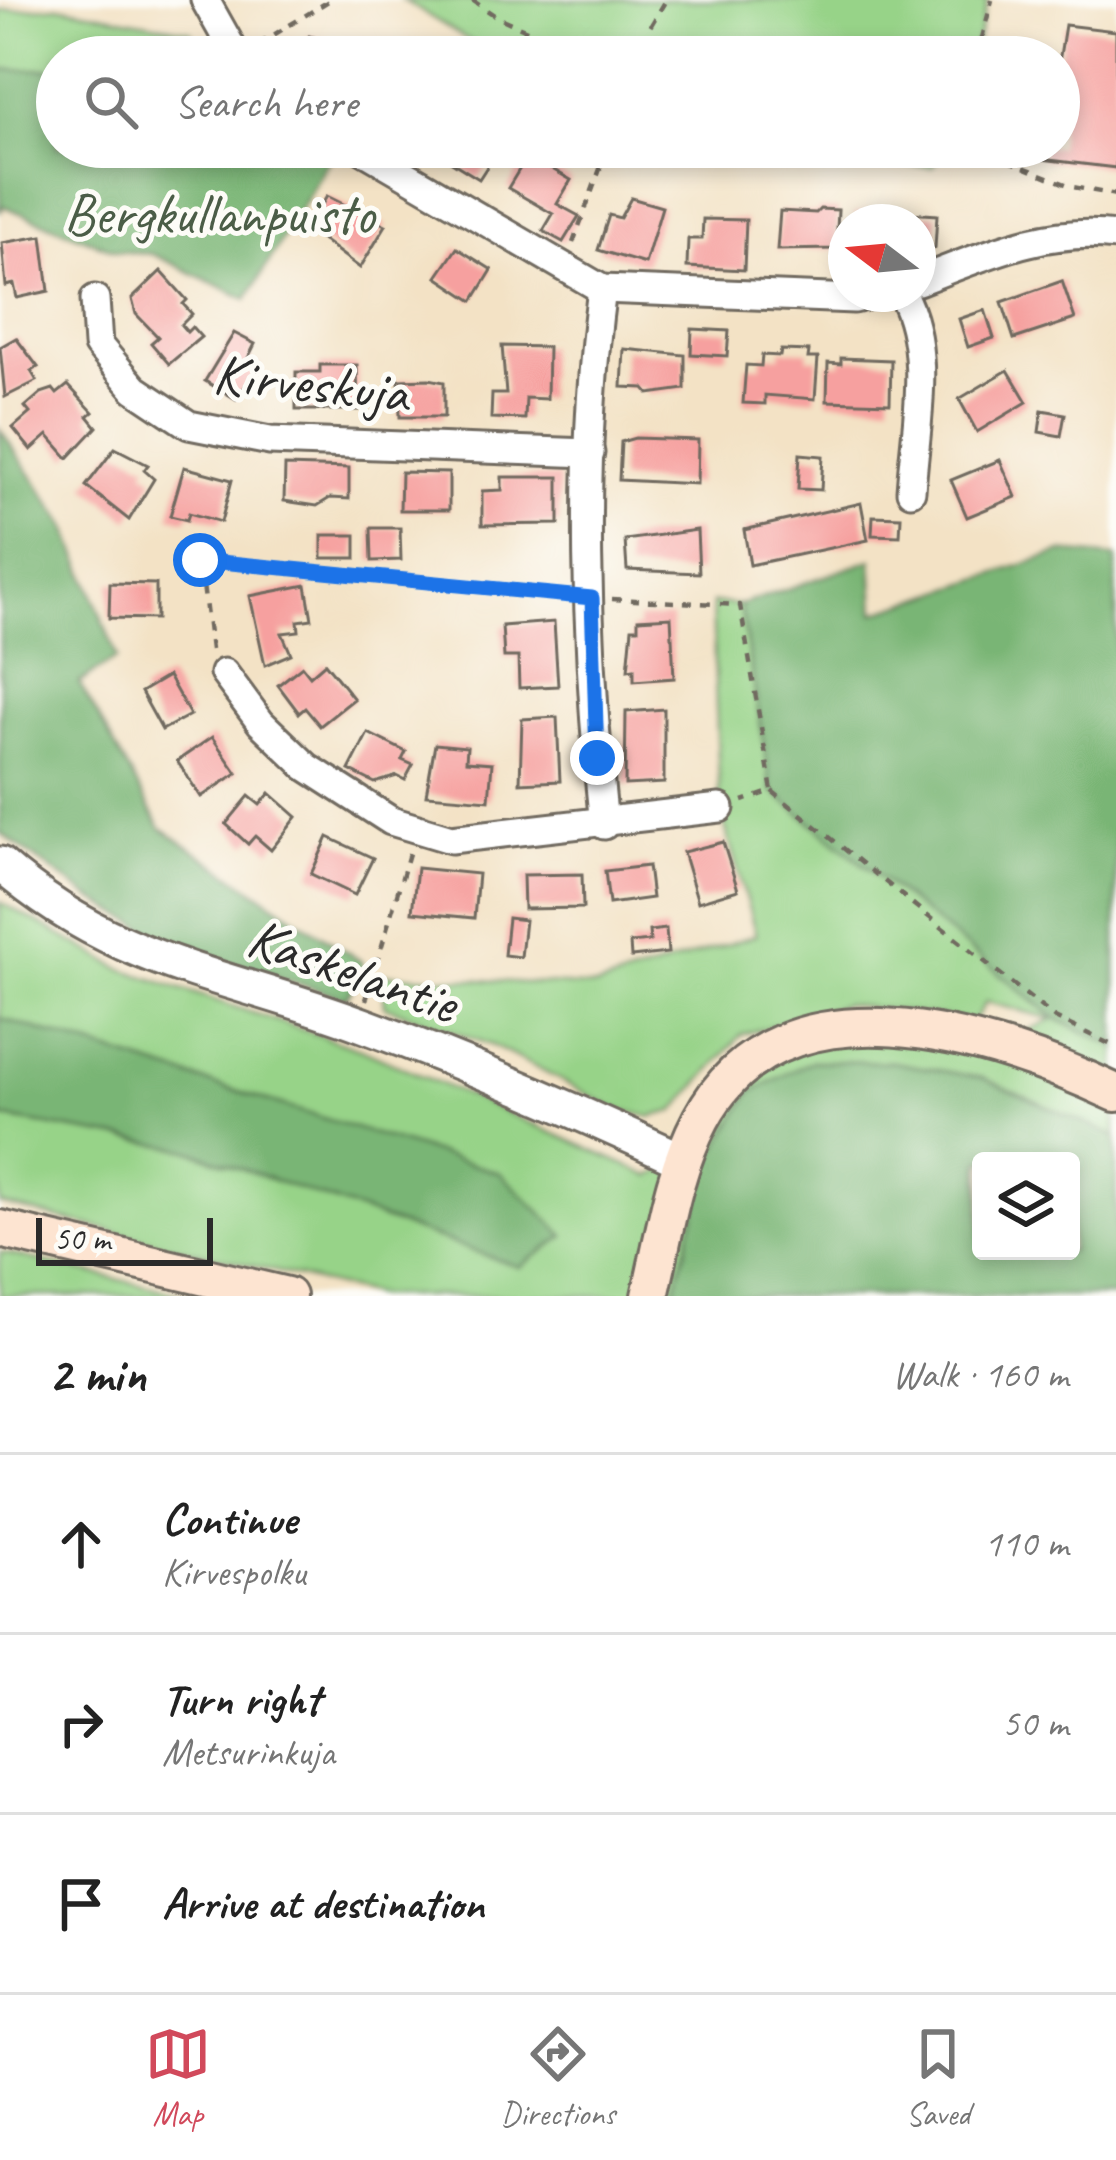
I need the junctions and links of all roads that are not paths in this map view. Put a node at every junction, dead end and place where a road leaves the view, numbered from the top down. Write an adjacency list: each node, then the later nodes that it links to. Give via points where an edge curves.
1 (205, 0): 2 (street)
2 (233, 36)
3 (394, 168): 6 (street)
4 (1116, 236): 5 (street, via 1072,230)
5 (936, 274)
6 (602, 289): 7 (street); 10 (street)
7 (828, 298)
8 (95, 299): 10 (street, Kirveskuja, via 98,345 135,389 189,425 270,441)
9 (911, 312): 11 (street, via 920,356)
10 (590, 453): 14 (street)
11 (911, 490)
12 (224, 673): 14 (street, via 307,766 391,821 451,839)
13 (720, 808): 14 (street)
14 (604, 825)
15 (0, 864): 17 (street, Kaskelantie, via 33,893 152,960 359,1023)
16 (1116, 1093): 17 (main road, via 1013,1053 920,1030 813,1033 768,1049 729,1078)
17 (682, 1160): 20 (main road)
18 (0, 1229): 19 (main road)
19 (287, 1296)
20 (650, 1296)

